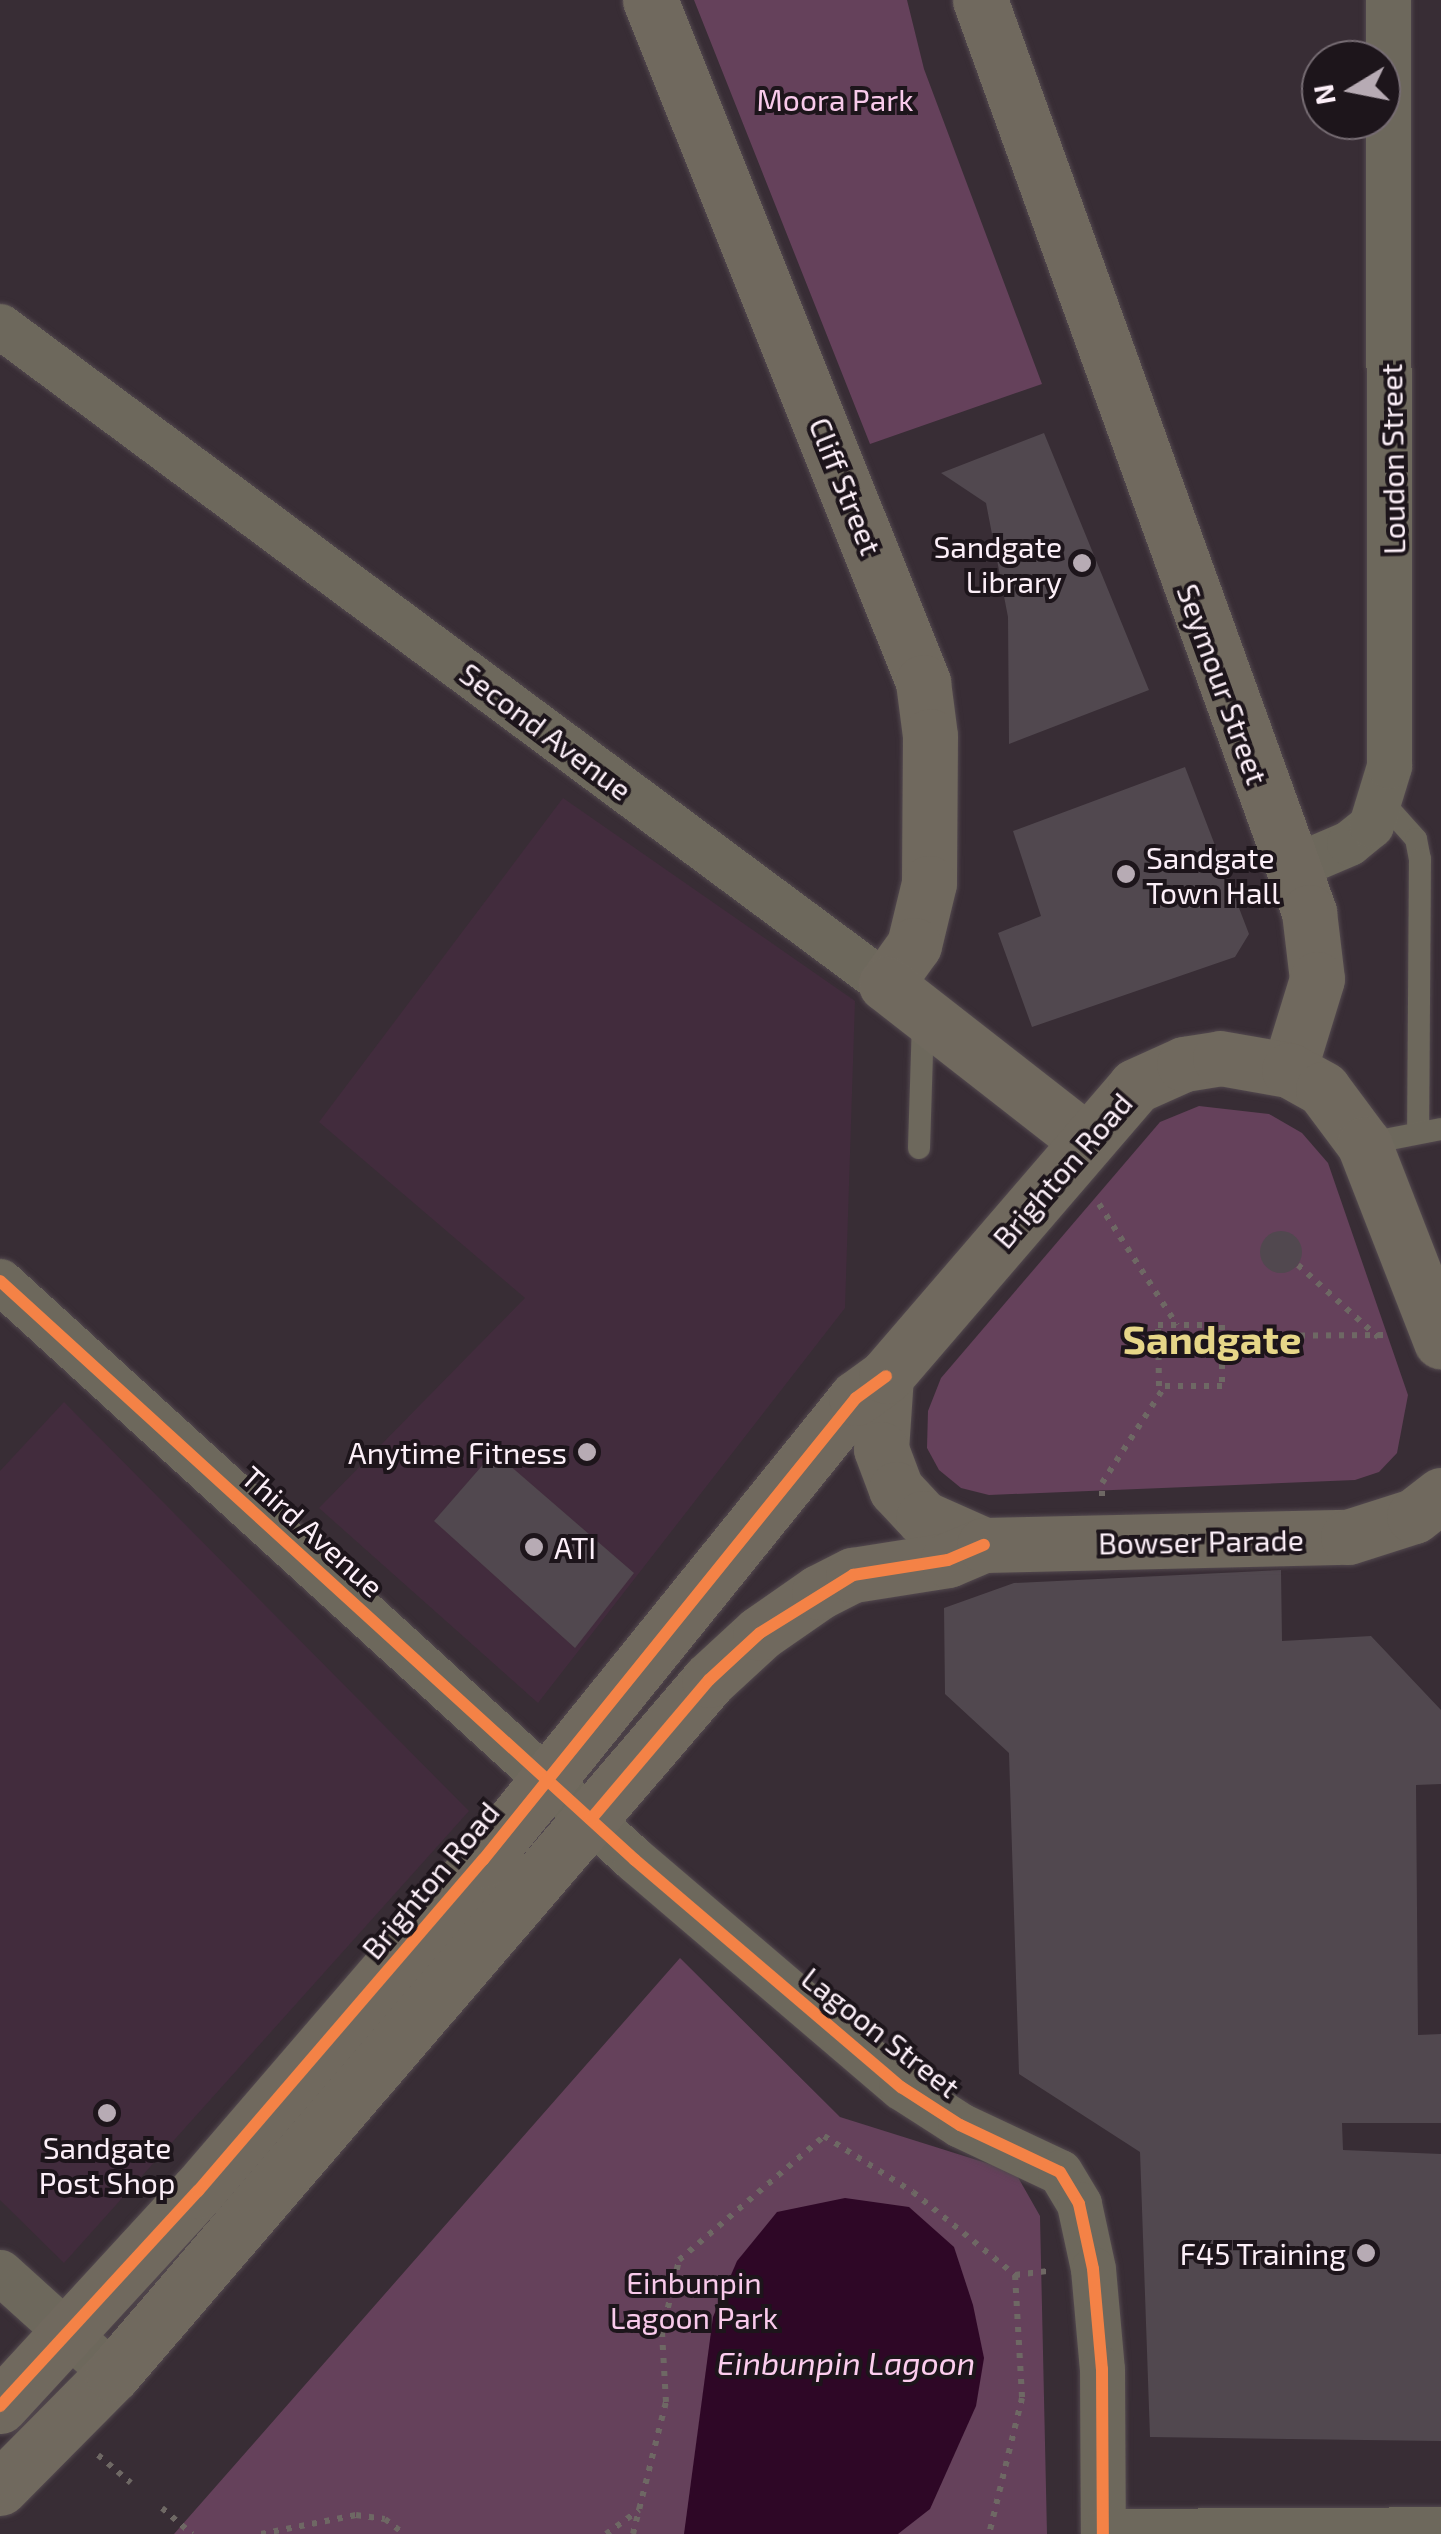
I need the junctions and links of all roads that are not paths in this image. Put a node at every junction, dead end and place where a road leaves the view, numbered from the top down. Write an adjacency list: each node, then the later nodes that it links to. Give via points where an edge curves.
1 (650, 0): 7 (main road, Cliff Street, via 923,682 930,736 929,884)
2 (980, 0): 6 (main road, Seymour Street)
3 (1388, 0): 5 (street, Loudon Street, via 1394,700)
4 (0, 326): 7 (street, Second Avenue)
5 (1382, 801): 6 (street, via 1361,835); 9 (lane, via 1416,839 1420,859)
6 (1293, 866): 8 (main road, Seymour Street, via 1317,948 1317,979)
7 (904, 997): 11 (lane); 12 (main road, Second Avenue)
8 (1288, 1070): 10 (main road, via 1322,1089); 12 (main road, Brighton Road, via 1220,1058 1169,1069 1135,1086)
9 (1430, 1130): 10 (lane)
10 (1364, 1144): 14 (main road)
11 (918, 1148)
12 (1088, 1165): 15 (main road, Brighton Road)
13 (0, 1281): 18 (street, Third Avenue)
14 (1423, 1336)
15 (886, 1376): 17 (main road, via 882,1449 896,1489 923,1518); 18 (main road, Brighton Road, via 856,1398)
16 (1432, 1512): 17 (main road, Bowser Parade, via 1348,1537)
17 (984, 1546): 19 (main road, via 948,1560 853,1574 760,1633 709,1680)
18 (545, 1778): 19 (street, Third Avenue); 21 (main road, Brighton Road, via 483,1860)
19 (591, 1819): 22 (main road); 26 (street, Lagoon Street, via 901,2088 960,2125 1060,2172 1079,2204 1093,2268 1102,2369)
20 (0, 2272): 21 (street)
21 (67, 2334): 22 (street); 23 (main road, Brighton Road)
22 (113, 2374): 24 (main road)
23 (0, 2406)
24 (0, 2488)
25 (1441, 2529): 26 (street)
26 (1103, 2532)

